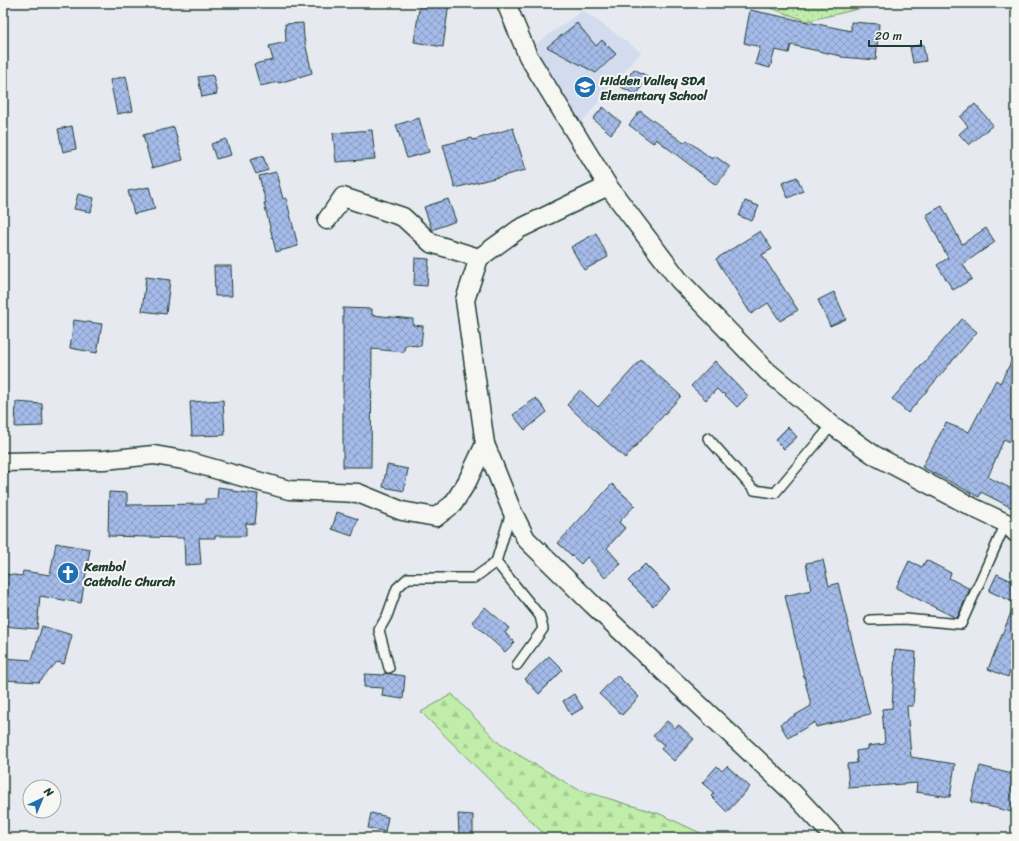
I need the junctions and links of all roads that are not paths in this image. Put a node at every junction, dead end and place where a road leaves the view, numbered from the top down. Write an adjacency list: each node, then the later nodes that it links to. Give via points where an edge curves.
1 (506, 3): 2 (street, via 528,56)
2 (608, 186): 4 (street, via 519,229); 5 (street, via 679,280 767,371)
3 (327, 220): 4 (street, via 344,196 403,217 431,243)
4 (479, 258): 7 (street, via 465,300)
5 (832, 425): 6 (lane, via 775,493 754,490); 10 (street, via 874,455)
6 (708, 438)
7 (485, 444): 8 (street, via 453,504 436,517 402,511 358,493 289,490 183,460 154,455 104,460); 9 (street)
8 (3, 462)
9 (512, 511): 11 (lane); 15 (street, via 526,539 793,794)
10 (1011, 528): 12 (lane, via 961,624 905,619)
11 (496, 562): 13 (lane, via 540,616 543,629); 14 (lane, via 474,578 408,578 397,588 379,630)
12 (870, 620)
13 (517, 665)
14 (389, 668)
15 (835, 838)

